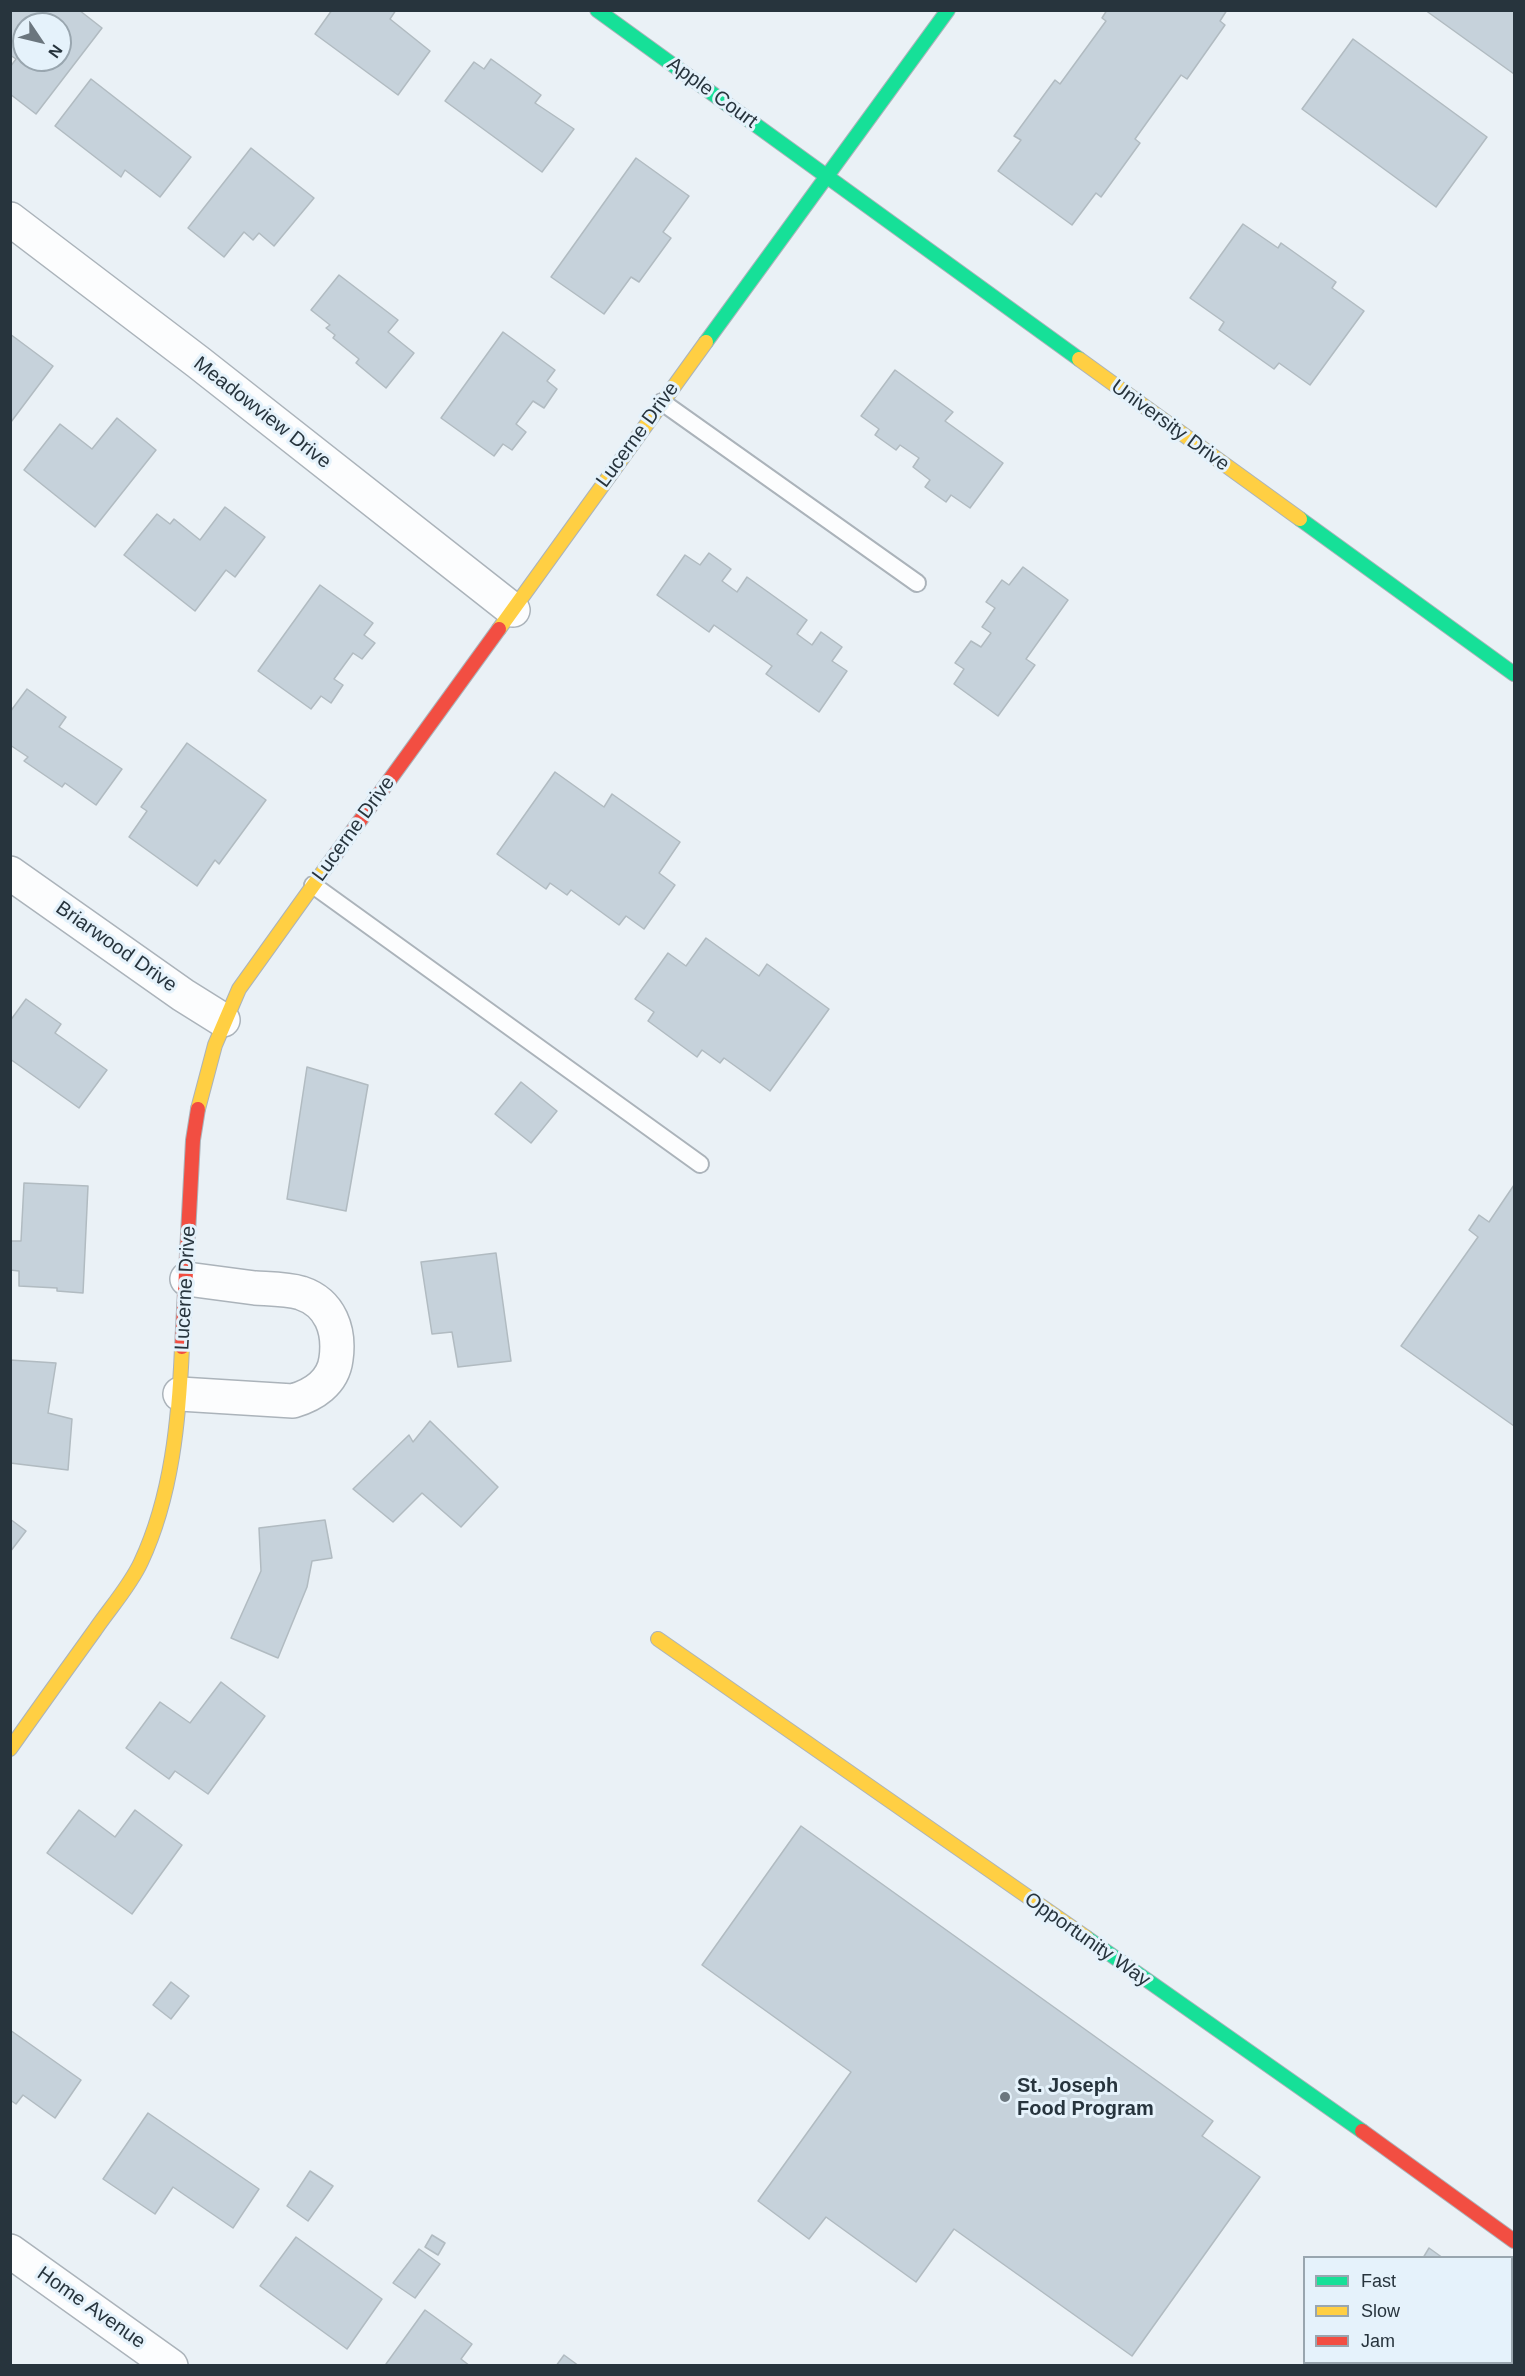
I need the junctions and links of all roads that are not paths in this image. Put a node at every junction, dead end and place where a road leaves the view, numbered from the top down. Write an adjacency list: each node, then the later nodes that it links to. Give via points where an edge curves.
1 (597, 10): 3 (street, Apple Court)
2 (948, 10): 3 (street, Lucerne Drive)
3 (827, 176): 5 (street, Lucerne Drive); 8 (street, University Drive)
4 (10, 219): 7 (street, Meadowview Drive)
5 (662, 402): 6 (lane); 7 (street, Lucerne Drive)
6 (917, 583)
7 (513, 610): 10 (street, Lucerne Drive)
8 (1515, 674)
9 (10, 873): 11 (street, Briarwood Drive)
10 (313, 885): 11 (street, Lucerne Drive, via 239,989); 12 (lane)
11 (223, 1020): 13 (street, Lucerne Drive, via 209,1057 193,1140)
12 (700, 1164)
13 (187, 1280): 14 (street, Lucerne Drive); 14 (street, via 301,1293 331,1316 338,1339 336,1363 324,1385 309,1397 293,1401)
14 (180, 1394): 16 (street, Lucerne Drive, via 166,1487 140,1564)
15 (658, 1639): 17 (street, Opportunity Way)
16 (10, 1749)
17 (1515, 2241)
18 (10, 2251): 19 (street, Home Avenue)
19 (171, 2366)

